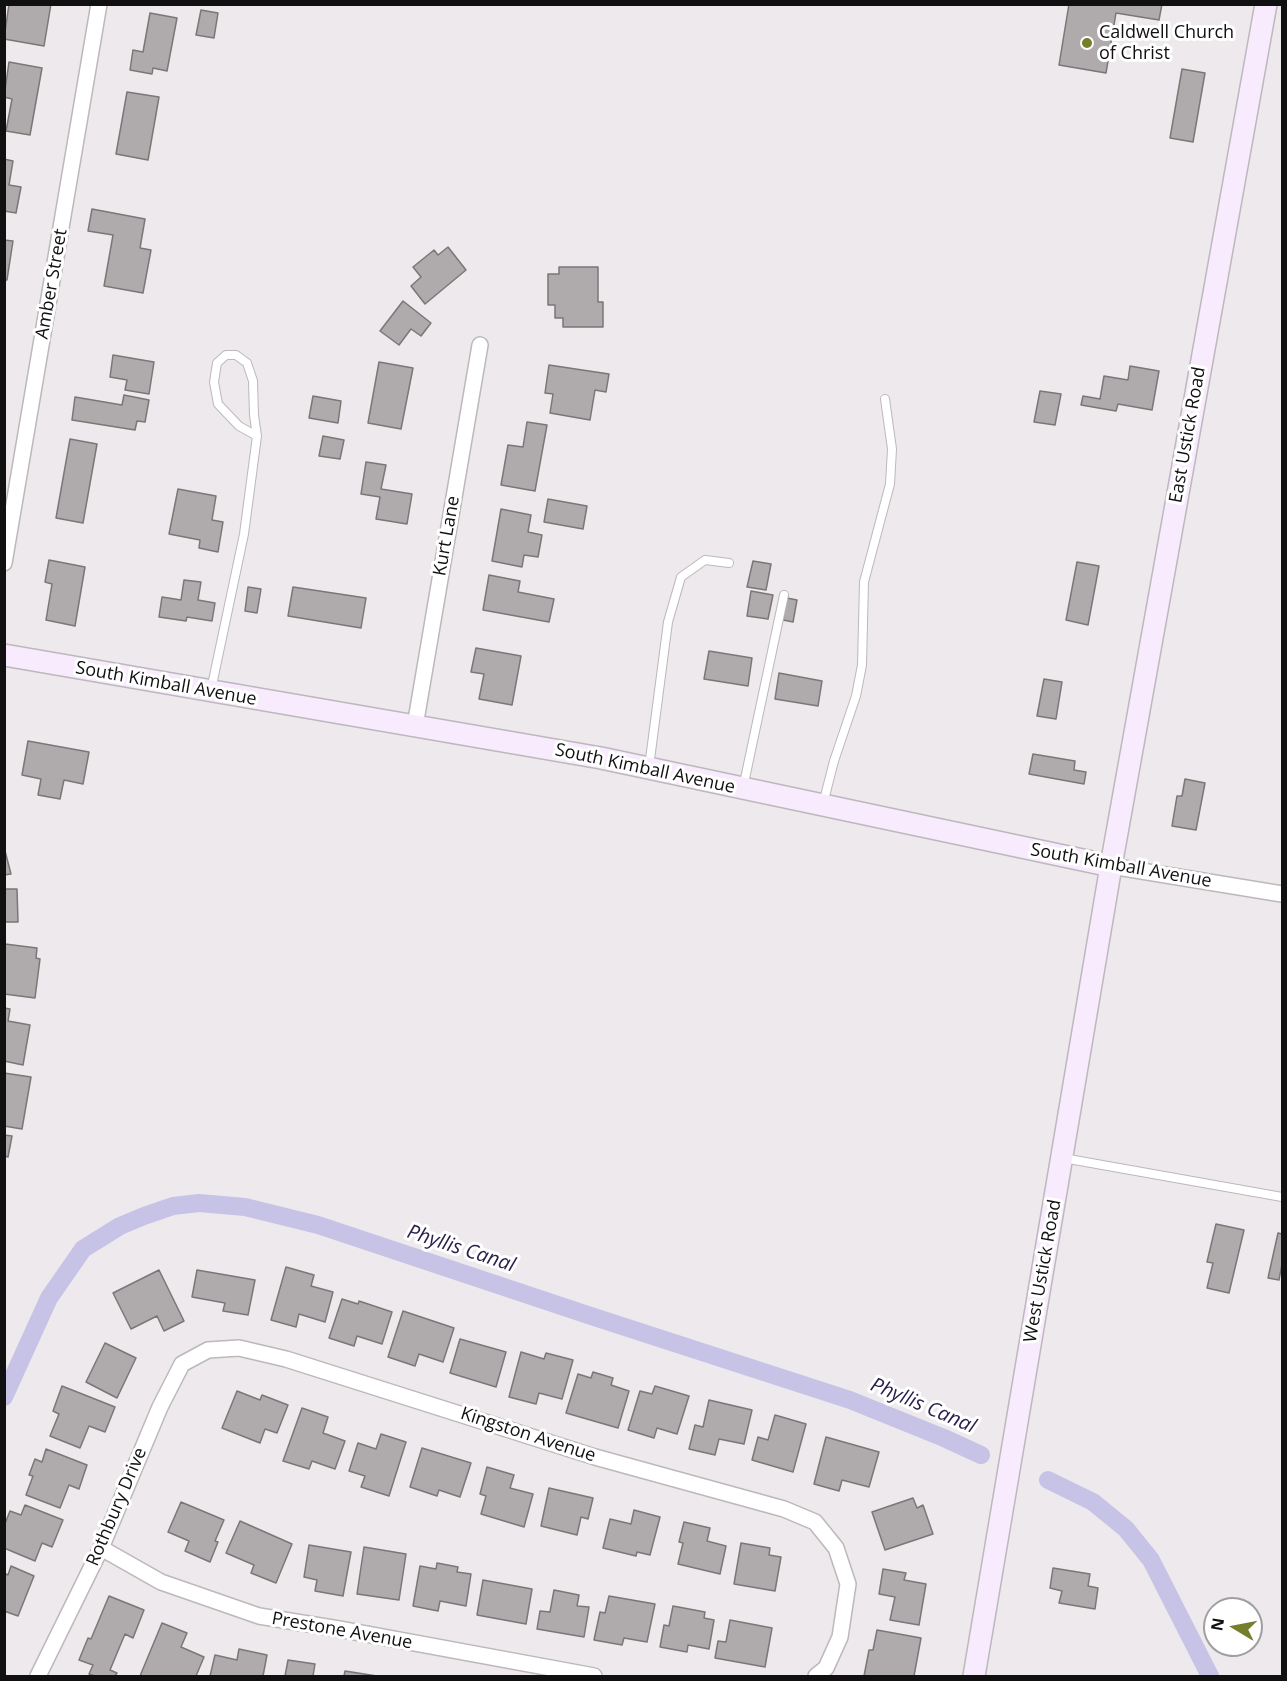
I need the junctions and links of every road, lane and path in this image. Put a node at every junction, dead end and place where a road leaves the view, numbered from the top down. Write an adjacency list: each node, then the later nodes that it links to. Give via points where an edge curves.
1 (99, 4): 6 (street, Amber Street)
2 (1266, 4): 15 (main road, East Ustick Road)
3 (480, 345): 11 (street, Kurt Lane)
4 (885, 399): 14 (lane, via 892,449 890,484 864,582 862,665)
5 (257, 436): 5 (lane, via 238,426 218,404 214,382 218,363 226,355 247,363 253,381); 10 (lane, via 244,534)
6 (4, 563)
7 (729, 563): 12 (lane, via 705,560 681,577 668,622)
8 (784, 595): 13 (lane)
9 (4, 655): 10 (main road, South Kimball Avenue)
10 (211, 692): 11 (main road, South Kimball Avenue)
11 (415, 726): 12 (main road, South Kimball Avenue)
12 (649, 769): 13 (main road, South Kimball Avenue)
13 (743, 789): 14 (main road, South Kimball Avenue)
14 (822, 806): 15 (main road, South Kimball Avenue)
15 (1111, 866): 16 (street, South Kimball Avenue); 17 (main road, West Ustick Road)
16 (1282, 894)
17 (1062, 1158): 18 (lane); 24 (main road, West Ustick Road)
18 (1282, 1197)
19 (208, 1350): 20 (street, Rothbury Drive, via 182,1364); 23 (street, Kingston Avenue, via 239,1348 286,1359 595,1457 784,1509 815,1522 836,1548 848,1584 840,1637 826,1668)
20 (101, 1548): 21 (street, Rothbury Drive); 22 (street, Prestone Avenue, via 161,1582 260,1617)
21 (38, 1677)
22 (594, 1677)
23 (816, 1677)
24 (974, 1677)

